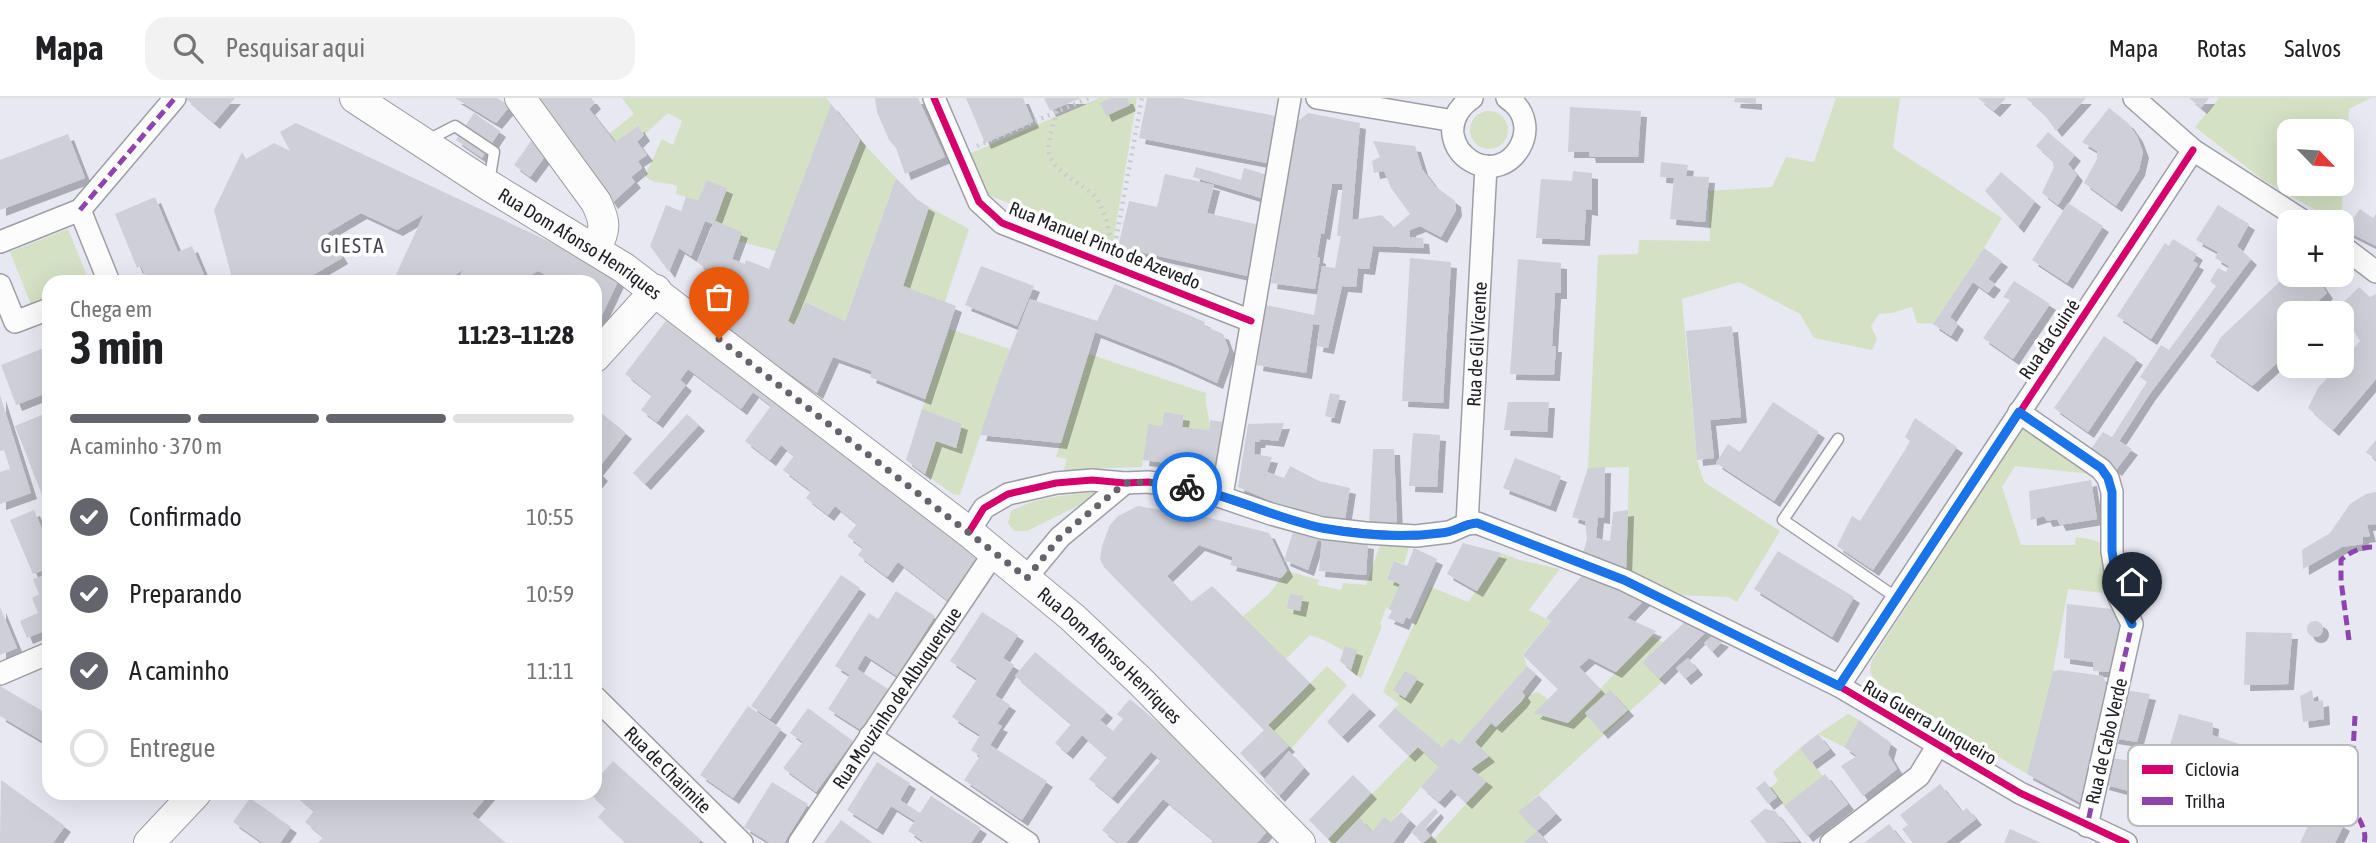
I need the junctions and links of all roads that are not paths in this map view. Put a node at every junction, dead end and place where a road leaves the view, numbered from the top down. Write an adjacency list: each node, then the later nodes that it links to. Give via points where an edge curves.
1 (175, 98): 14 (street)
2 (355, 98): 17 (main road, Rua Dom Afonso Henriques)
3 (520, 98): 17 (main road, via 604,218)
4 (934, 98): 24 (street, Rua Manuel Pinto de Azevedo, via 979,202 1002,223)
5 (1290, 98): 24 (street)
6 (1317, 98): 10 (street)
7 (1472, 98): 11 (street)
8 (1507, 98): 13 (street, via 1525,122 1522,144 1508,161)
9 (2134, 98): 12 (street)
10 (1355, 101): 11 (street)
11 (1454, 121): 13 (street, via 1460,151)
12 (2193, 150): 15 (street); 26 (street, Rua da Guiné)
13 (1486, 166): 30 (street, Rua de Gil Vicente)
14 (80, 210): 16 (street); 20 (street)
15 (2286, 210)
16 (0, 242)
17 (595, 249): 22 (main road, Rua Dom Afonso Henriques)
18 (2354, 255): 19 (street)
19 (2376, 272)
20 (105, 275)
21 (0, 285): 23 (street, via 15,322)
22 (656, 290): 25 (main road); 31 (main road, Rua Dom Afonso Henriques)
23 (42, 312)
24 (1251, 321): 29 (street)
25 (602, 349)
26 (2019, 412): 34 (street, Rua da Guiné); 42 (street, Rua de Cabo Verde, via 2101,468 2112,492 2119,597 2132,624)
27 (1838, 439): 34 (lane, via 1783,520)
28 (1125, 483): 29 (street, via 1174,485); 31 (street, via 1074,481 1008,494 984,509); 33 (street, via 1060,537)
29 (1222, 495): 30 (street, via 1322,528 1416,536 1449,533)
30 (1467, 524): 37 (street, Rua Guerra Junqueiro, via 1487,527 1624,580)
31 (969, 532): 32 (main road, Rua Dom Afonso Henriques)
32 (994, 552): 33 (main road, Rua Dom Afonso Henriques); 39 (street, Rua Mouzinho de Albuquerque)
33 (1027, 578): 48 (main road, Rua Dom Afonso Henriques, via 1139,680)
34 (1897, 598): 37 (street, Rua da Guiné)
35 (42, 656): 36 (street)
36 (0, 674)
37 (1839, 686): 40 (street, Rua Guerra Junqueiro)
38 (602, 704): 45 (street, Rua de Chaimite)
39 (870, 736): 46 (street, Rua Mouzinho de Albuquerque); 47 (street)
40 (1938, 746): 42 (street, Rua Guerra Junqueiro); 49 (street, via 1919,775)
41 (189, 800): 44 (main road)
42 (2087, 826): 43 (street, Rua Guerra Junqueiro)
43 (2123, 842)
44 (149, 843)
45 (742, 843)
46 (799, 843)
47 (1028, 843)
48 (1300, 843)
49 (1831, 843)

